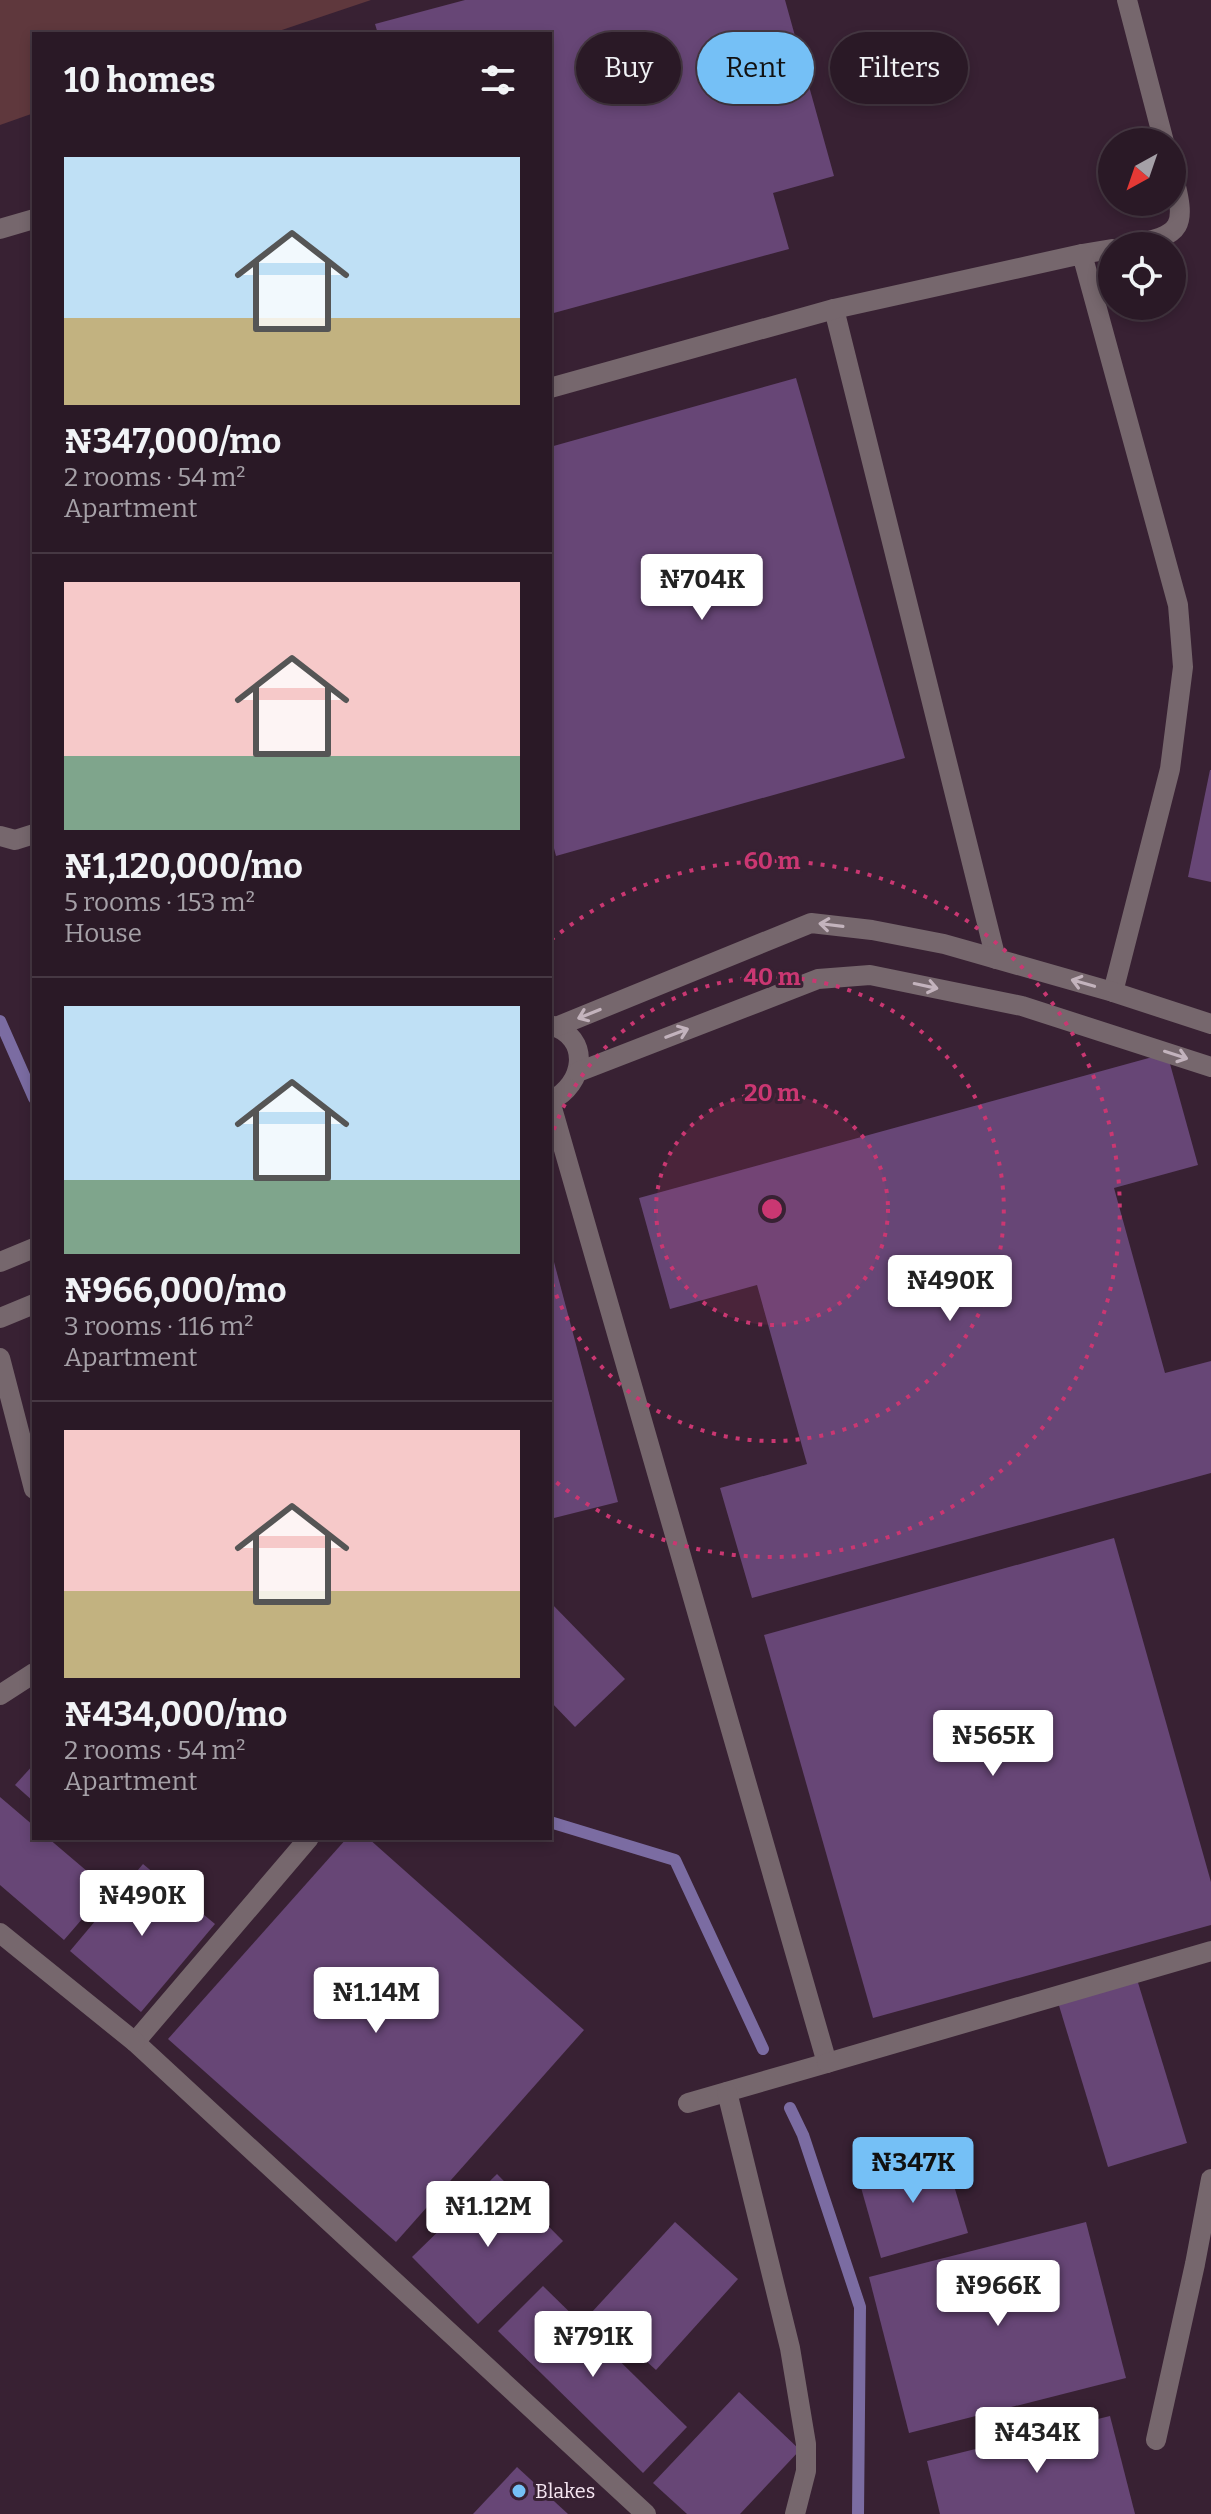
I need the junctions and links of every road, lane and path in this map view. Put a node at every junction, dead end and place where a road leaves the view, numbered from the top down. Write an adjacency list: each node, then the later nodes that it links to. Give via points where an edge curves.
1 (1127, 0): 2 (street)
2 (1160, 128)
3 (32, 220): 4 (street)
4 (0, 229)
5 (1098, 251): 6 (street)
6 (1082, 254): 7 (street); 12 (street, via 1178,605 1183,667 1170,769)
7 (834, 309): 8 (street); 11 (street)
8 (552, 387)
9 (32, 835): 10 (street, via 15,840)
10 (0, 836)
11 (996, 959): 12 (street, one-way to 11); 14 (street, one-way to 14, via 944,944 811,923)
12 (1113, 992): 13 (street)
13 (1211, 1024)
14 (553, 1026): 16 (street, via 575,1046)
15 (1211, 1067): 16 (street, one-way to 15, via 818,979 870,975 1022,1006)
16 (578, 1072): 17 (street, via 563,1095)
17 (552, 1100)
18 (552, 1108): 31 (street)
19 (32, 1249): 20 (street)
20 (0, 1262)
21 (32, 1305): 22 (street)
22 (0, 1318)
23 (0, 1358): 24 (street)
24 (32, 1481)
25 (32, 1674): 26 (street)
26 (0, 1695)
27 (306, 1840): 30 (street)
28 (0, 1933): 30 (street)
29 (1211, 1951): 31 (street)
30 (135, 2042): 36 (street)
31 (827, 2063): 32 (street)
32 (727, 2092): 33 (street); 37 (street, via 790,2348 806,2444 806,2471)
33 (688, 2103)
34 (1211, 2179): 35 (street)
35 (1156, 2440)
36 (646, 2514)
37 (795, 2514)

